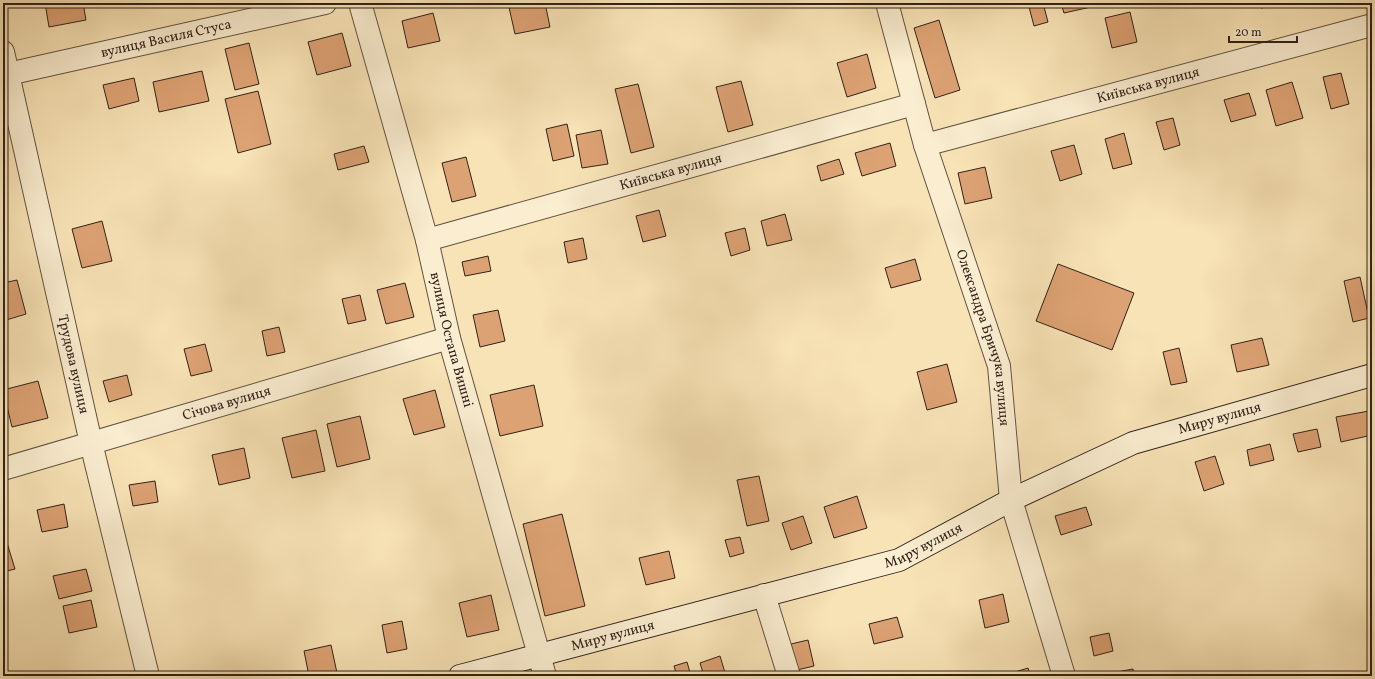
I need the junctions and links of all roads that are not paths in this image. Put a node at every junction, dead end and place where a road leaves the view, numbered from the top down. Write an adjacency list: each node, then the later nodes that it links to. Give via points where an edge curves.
1 (325, 3): 6 (street, вулиця Василя Стуса)
2 (360, 3): 9 (street, вулиця Остапа Вишні)
3 (887, 3): 7 (street, Олександра Бричука вулиця)
4 (1372, 25): 8 (street, Київська вулиця)
5 (3, 52): 6 (street, Трудова вулиця)
6 (8, 74): 12 (street, Трудова вулиця)
7 (914, 104): 8 (street, Олександра Бричука вулиця); 9 (street, Київська вулиця)
8 (925, 145): 14 (street, Олександра Бричука вулиця, via 1000,366)
9 (426, 240): 10 (street, вулиця Остапа Вишні)
10 (449, 338): 12 (street, Січова вулиця); 16 (street, вулиця Остапа Вишні)
11 (1372, 375): 14 (street, Миру вулиця, via 1133,443)
12 (91, 443): 13 (street, Січова вулиця); 17 (street, Трудова вулиця)
13 (3, 468)
14 (1010, 500): 15 (street, Миру вулиця, via 899,560); 20 (street, Олександра Бричука вулиця)
15 (764, 595): 16 (street, Миру вулиця); 19 (street)
16 (542, 666): 18 (street, Миру вулиця)
17 (148, 676)
18 (460, 676)
19 (789, 676)
20 (1064, 676)

